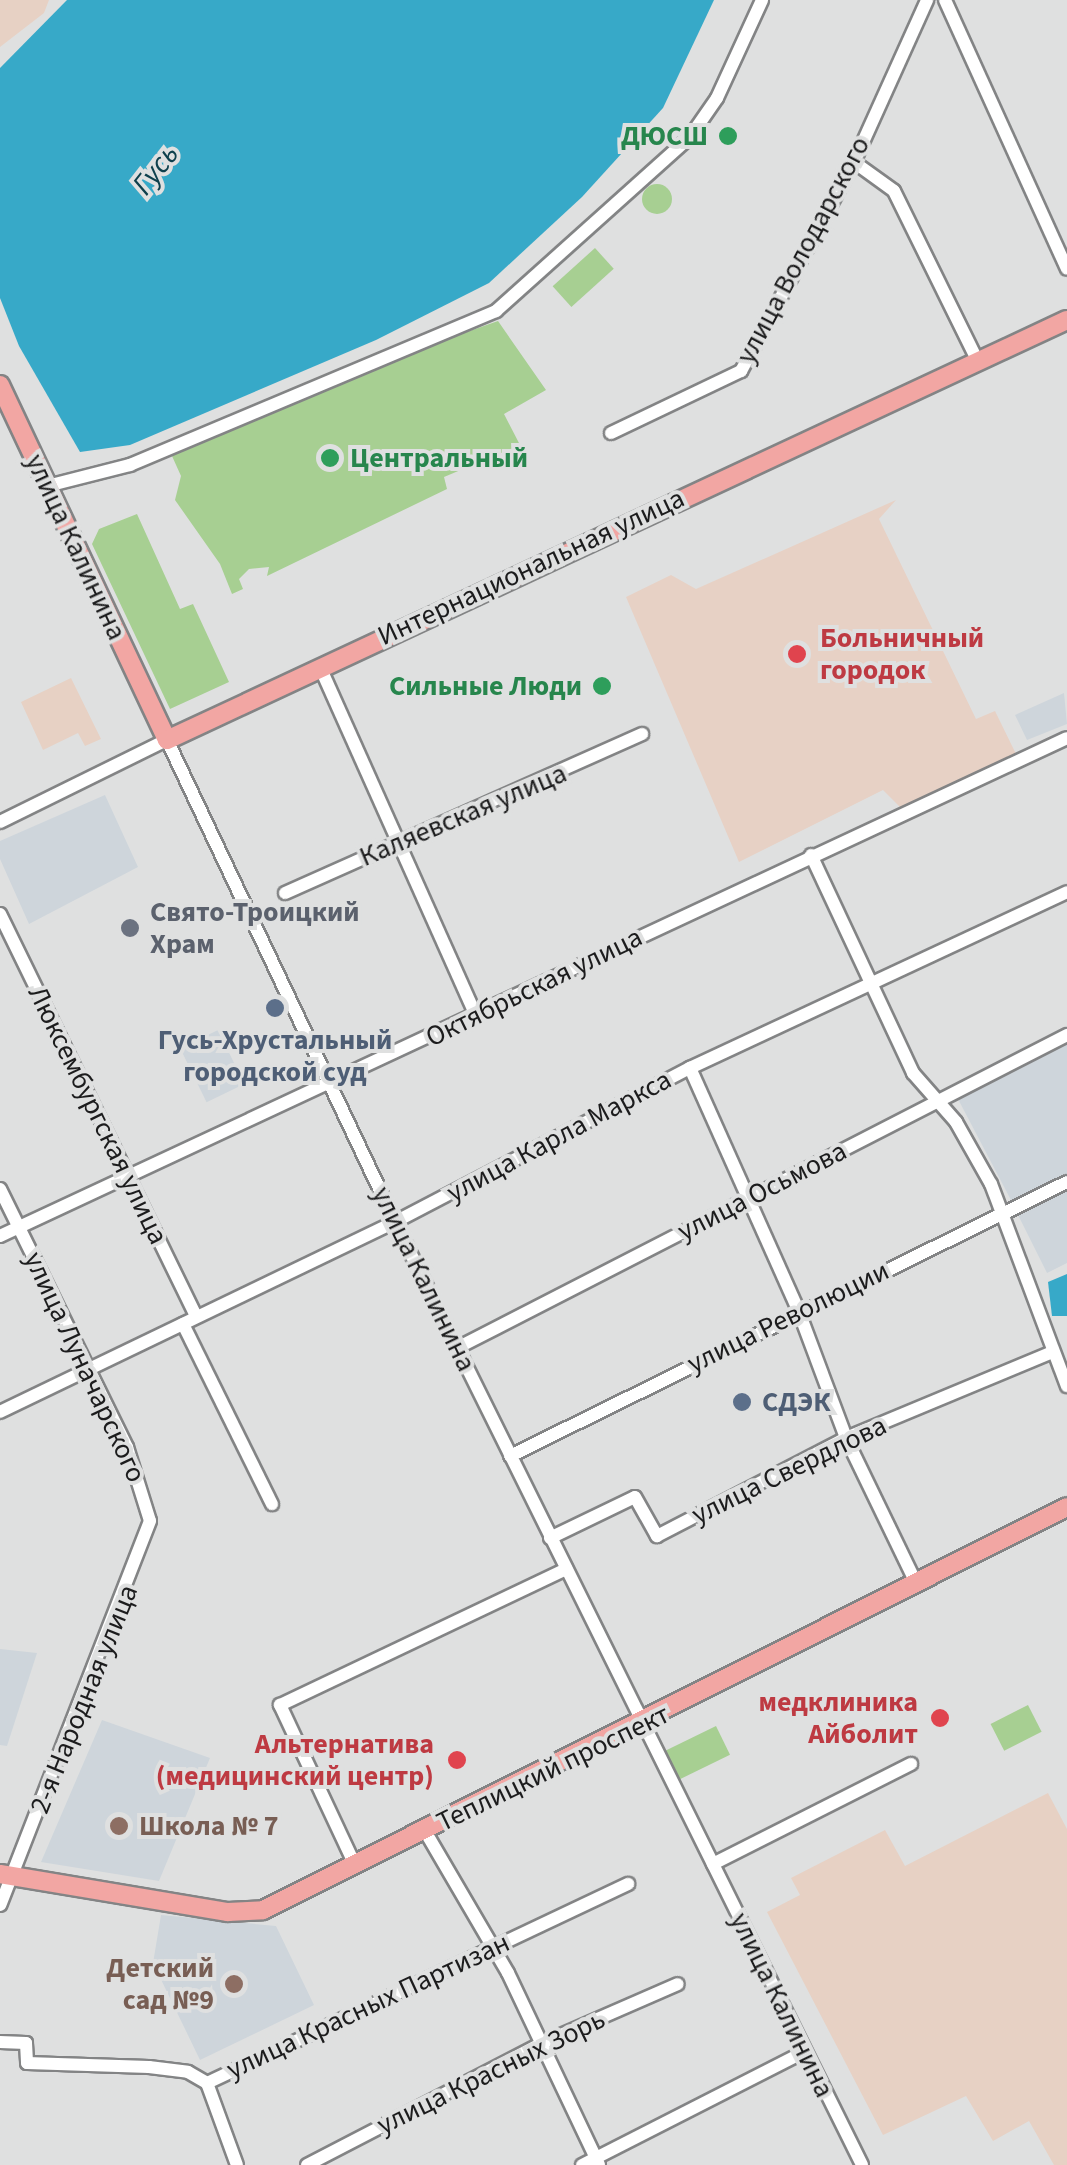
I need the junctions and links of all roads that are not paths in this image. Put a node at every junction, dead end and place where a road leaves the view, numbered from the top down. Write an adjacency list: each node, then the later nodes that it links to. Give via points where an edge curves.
1 (762, 0): 10 (street, via 718,98 690,136 496,311 130,465)
2 (927, 0): 4 (street, улица Володарского)
3 (945, 0): 5 (street)
4 (854, 162): 7 (street, via 894,191); 9 (street, улица Володарского, via 741,371)
5 (1067, 268)
6 (1067, 320): 7 (main road, Интернациональная улица)
7 (977, 360): 11 (main road, Интернациональная улица)
8 (0, 385): 10 (main road, улица Калинина)
9 (610, 433)
10 (46, 486): 14 (main road, улица Калинина)
11 (320, 667): 14 (main road, Интернациональная улица); 16 (street)
12 (642, 734): 16 (street, Каляевская улица)
13 (1067, 738): 17 (street, Октябрьская улица)
14 (167, 740): 15 (street, Интернациональная улица); 25 (street, улица Калинина)
15 (0, 822)
16 (400, 841): 19 (street, Каляевская улица); 22 (street)
17 (811, 855): 21 (street); 22 (street, Октябрьская улица)
18 (1067, 892): 21 (street, улица Карла Маркса)
19 (284, 894)
20 (0, 914): 27 (street, Люксембургская улица)
21 (872, 985): 24 (street, улица Карла Маркса); 26 (street, via 913,1073)
22 (476, 1015): 25 (street, Октябрьская улица)
23 (1067, 1035): 26 (street, улица Осьмова)
24 (690, 1068): 30 (street); 32 (street, улица Карла Маркса)
25 (332, 1084): 27 (street, Октябрьская улица); 32 (street, улица Калинина)
26 (940, 1102): 30 (street, улица Осьмова); 31 (street)
27 (128, 1178): 33 (street, Октябрьская улица); 36 (street, Люксембургская улица)
28 (1067, 1182): 31 (street, улица Революции)
29 (0, 1189): 33 (street, улица Луначарского)
30 (747, 1195): 35 (street); 37 (street, улица Осьмова)
31 (1004, 1212): 35 (street, улица Революции); 38 (street)
32 (395, 1222): 36 (street, улица Карла Маркса); 37 (street, улица Калинина)
33 (18, 1228): 34 (street, Октябрьская улица); 39 (street, улица Луначарского)
34 (0, 1236)
35 (800, 1312): 42 (street); 43 (street, улица Революции)
36 (190, 1320): 39 (street, улица Карла Маркса); 44 (street, Люксембургская улица)
37 (457, 1348): 43 (street, улица Калинина)
38 (1050, 1353): 40 (street); 42 (street, улица Свердлова)
39 (90, 1369): 41 (street, улица Карла Маркса); 47 (street, улица Луначарского, via 142,1480 150,1522)
40 (1067, 1386)
41 (0, 1412)
42 (846, 1438): 46 (street, улица Свердлова, via 657,1536 635,1497); 49 (street)
43 (510, 1456): 46 (street, улица Калинина)
44 (272, 1504)
45 (1067, 1507): 49 (main road, Теплицкий проспект)
46 (550, 1538): 48 (street, улица Калинина)
47 (144, 1548): 55 (street, 2-я Народная улица)
48 (566, 1569): 50 (street, улица Калинина); 54 (street, via 280,1705)
49 (917, 1584): 50 (main road, Теплицкий проспект)
50 (643, 1724): 52 (main road, Теплицкий проспект); 53 (street, улица Калинина)
51 (911, 1764): 53 (street)
52 (425, 1831): 54 (main road, Теплицкий проспект); 58 (street)
53 (713, 1864): 62 (street, улица Калинина)
54 (356, 1865): 55 (main road, Теплицкий проспект, via 262,1910 228,1912)
55 (6, 1875): 57 (street, 2-я Народная улица)
56 (628, 1884): 58 (street, улица Красных Партизан)
57 (0, 1904)
58 (491, 1948): 61 (street); 63 (street, улица Красных Партизан)
59 (678, 1984): 61 (street, улица Красных Зорь)
60 (0, 2042): 63 (street, улица Красных Партизан, via 26,2043 27,2063 149,2067 188,2072)
61 (540, 2044): 64 (street); 66 (street, улица Красных Зорь)
62 (804, 2052): 64 (street); 68 (street, улица Калинина)
63 (207, 2083): 65 (street)
64 (597, 2162): 67 (street)
65 (238, 2165)
66 (307, 2165)
67 (582, 2165)
68 (862, 2165)

